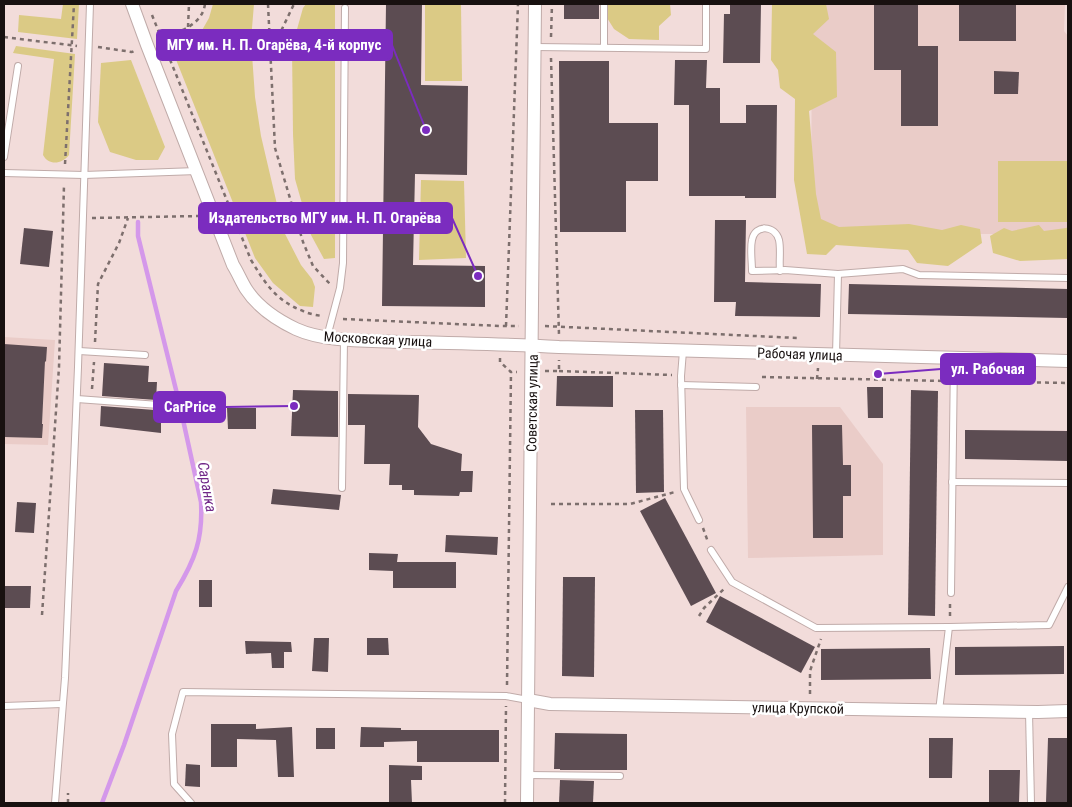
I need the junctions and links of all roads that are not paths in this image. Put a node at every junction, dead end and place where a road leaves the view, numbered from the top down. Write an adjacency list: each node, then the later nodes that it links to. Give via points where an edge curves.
1 (90, 4): 13 (lane)
2 (132, 4): 11 (street, Московская улица)
3 (535, 4): 7 (street, Советская улица)
4 (604, 4): 8 (lane)
5 (706, 4): 8 (lane, via 706,49)
6 (345, 8): 17 (lane, via 343,263)
7 (535, 47): 8 (lane); 19 (street, Советская улица)
8 (604, 47)
9 (18, 66): 10 (lane)
10 (4, 157)
11 (197, 171): 13 (lane); 17 (street, Московская улица, via 233,266 247,290 277,319 297,329)
12 (4, 172): 13 (lane)
13 (84, 175): 20 (lane)
14 (780, 271): 14 (lane, via 752,271 752,240 760,229 767,227 779,238); 15 (lane)
15 (838, 274): 16 (lane, via 903,269 920,275); 23 (lane)
16 (1068, 278)
17 (327, 337): 18 (street, Московская улица)
18 (344, 340): 19 (street, Московская улица); 32 (lane)
19 (532, 346): 21 (street, Рабочая улица); 38 (street, Советская улица)
20 (79, 350): 22 (lane); 28 (lane)
21 (683, 351): 23 (street, Рабочая улица); 26 (lane)
22 (145, 355)
23 (836, 355): 24 (street, Рабочая улица)
24 (954, 358): 25 (street, Рабочая улица); 30 (lane)
25 (1068, 361)
26 (681, 385): 27 (lane); 33 (lane, via 684,489)
27 (756, 386)
28 (77, 399): 29 (lane); 39 (lane)
29 (159, 405)
30 (952, 482): 31 (lane); 36 (lane)
31 (1068, 483)
32 (342, 488)
33 (699, 520)
34 (711, 550): 37 (lane, via 732,582 816,628)
35 (1068, 587): 37 (lane, via 1049,625)
36 (951, 593)
37 (949, 627): 41 (lane)
38 (528, 700): 41 (street, улица Крупской, via 550,704); 44 (street, Советская улица); 47 (lane, via 506,696 184,692 172,734 174,784)
39 (62, 704): 40 (lane); 46 (lane)
40 (4, 706)
41 (939, 711): 43 (street, улица Крупской)
42 (1068, 711): 43 (street, улица Крупской)
43 (1029, 712): 49 (lane)
44 (528, 775): 45 (lane); 48 (street, Советская улица)
45 (620, 776)
46 (55, 803)
47 (191, 803)
48 (527, 803)
49 (1031, 803)

